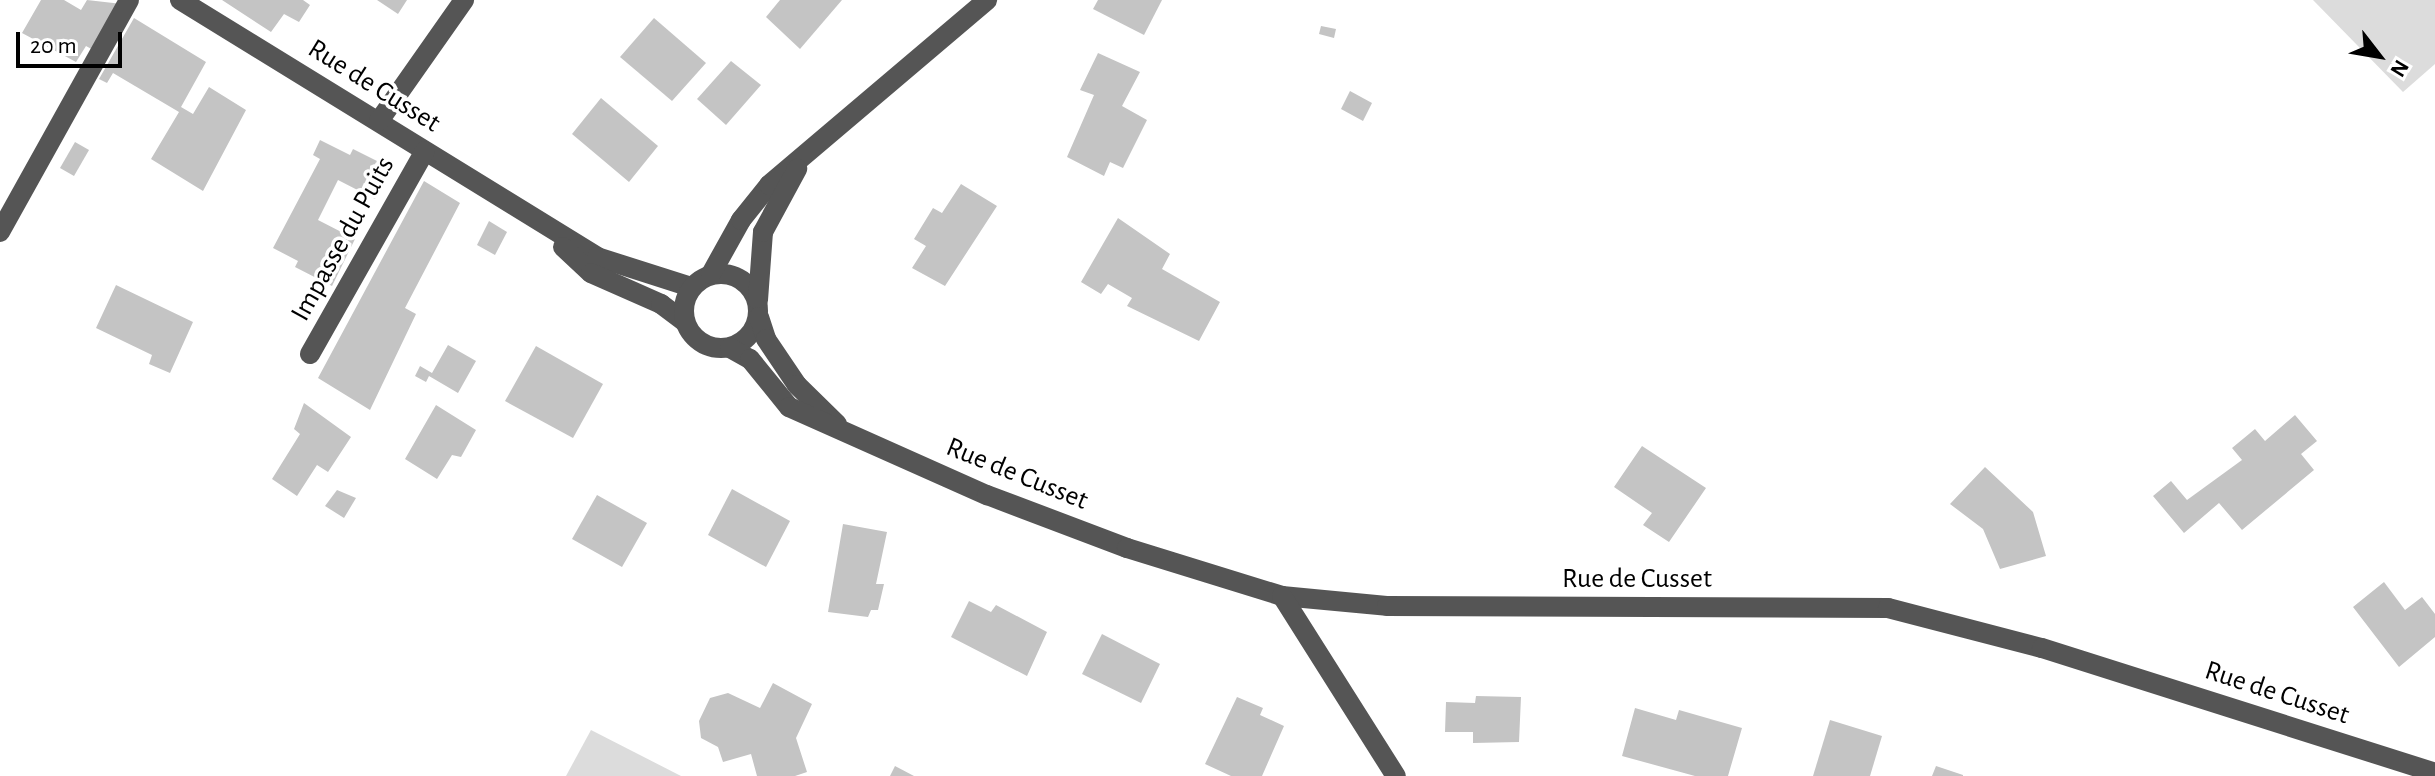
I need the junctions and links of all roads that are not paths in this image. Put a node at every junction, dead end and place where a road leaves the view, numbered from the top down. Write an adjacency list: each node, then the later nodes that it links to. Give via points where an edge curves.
1 (129, 0): 9 (street)
2 (180, 0): 5 (street, Rue de Cusset)
3 (464, 0): 5 (street)
4 (987, 0): 7 (street)
5 (379, 121): 6 (street, Rue de Cusset)
6 (425, 151): 8 (street, Rue de Cusset); 15 (street, Impasse du Puits)
7 (801, 162): 10 (street, via 769,185); 12 (street, via 763,232)
8 (536, 222): 11 (street, Rue de Cusset, via 597,257); 13 (street, Rue de Cusset, via 591,273 661,304)
9 (0, 232)
10 (711, 274): 11 (street); 12 (street, via 740,278)
11 (691, 287): 13 (street, via 684,304)
12 (758, 309): 14 (street, via 743,342); 16 (street, Rue de Cusset, via 766,339 797,385)
13 (685, 322): 14 (street, via 701,343)
14 (730, 348): 16 (street, Rue de Cusset, via 750,359 789,407)
15 (310, 354)
16 (845, 432): 17 (street, Rue de Cusset, via 1127,548)
17 (1282, 596): 18 (street, Rue de Cusset, via 1387,606 1888,608 2042,648); 19 (street)
18 (2435, 773)
19 (1396, 776)

